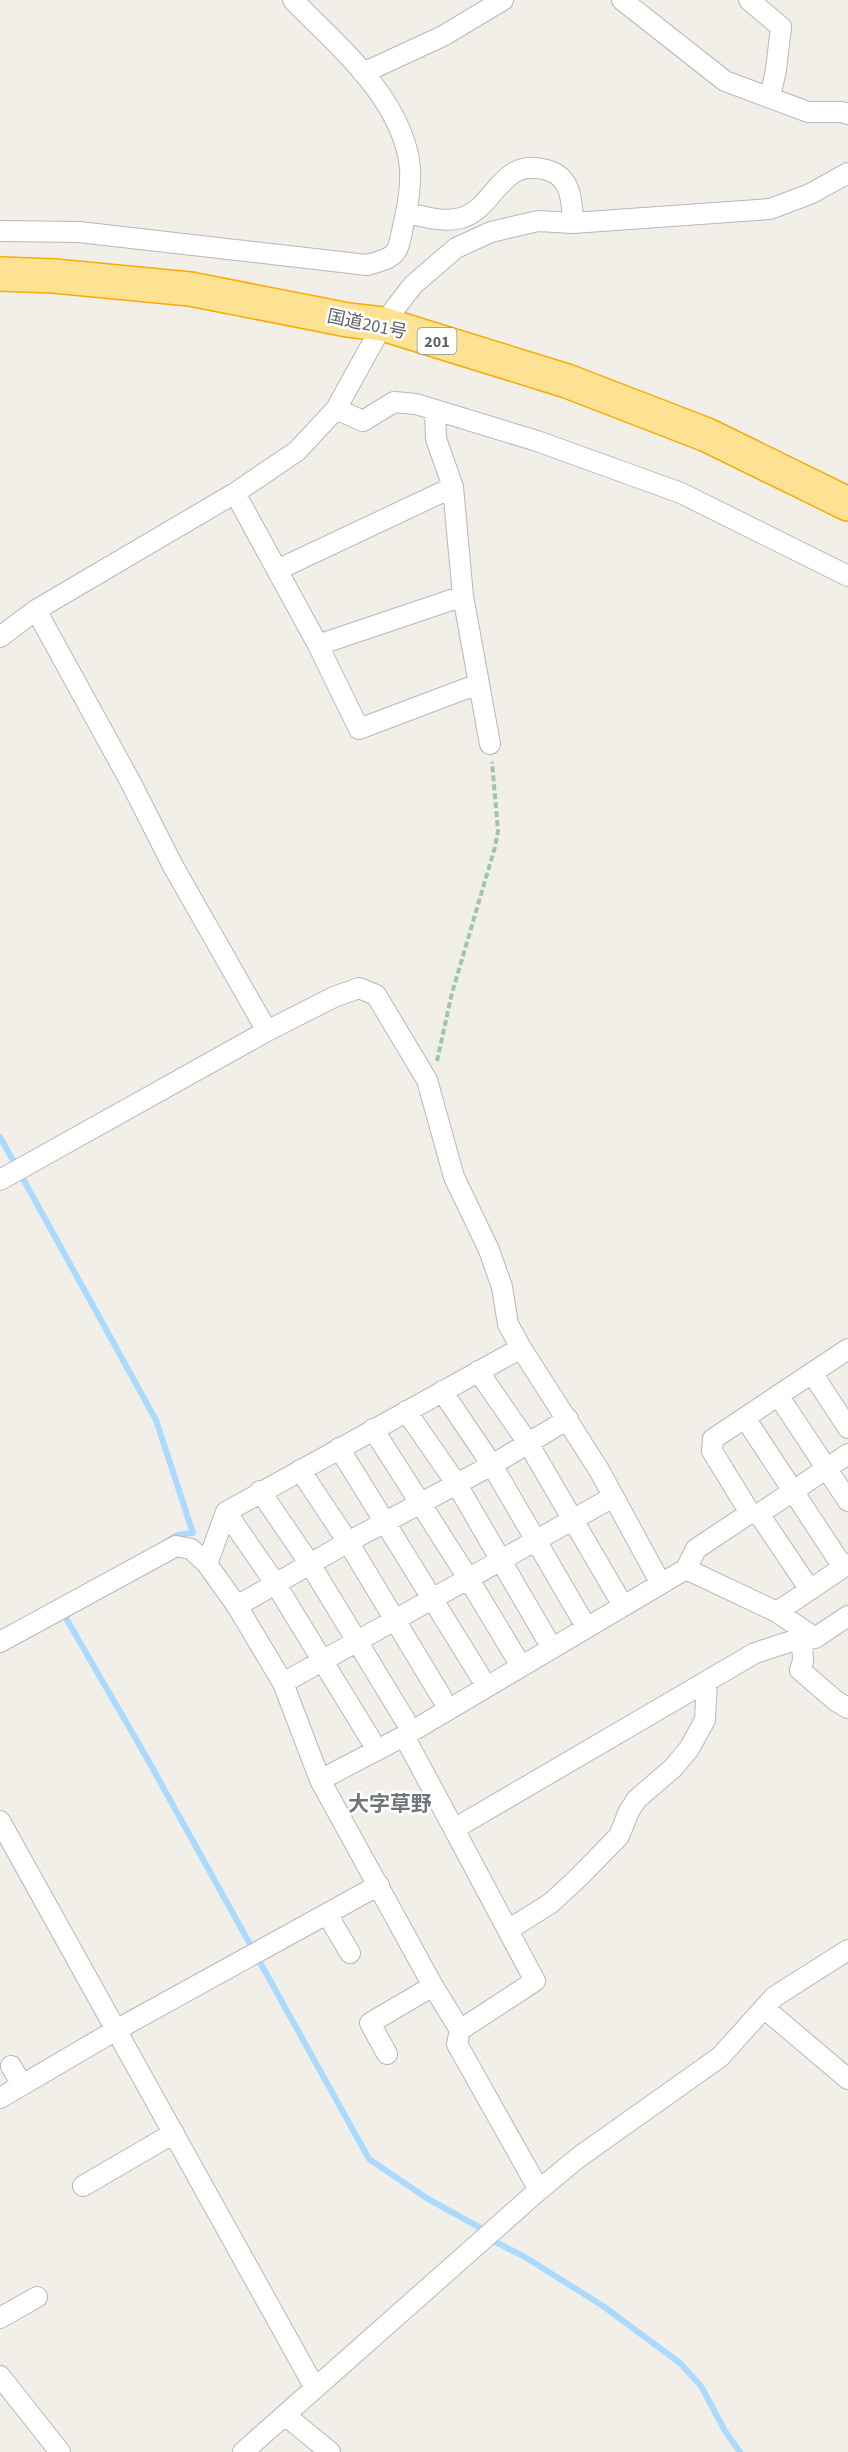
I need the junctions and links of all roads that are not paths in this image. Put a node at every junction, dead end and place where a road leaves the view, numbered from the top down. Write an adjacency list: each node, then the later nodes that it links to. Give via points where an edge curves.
1 (293, 0): 5 (street)
2 (503, 0): 5 (street, via 443,36)
3 (622, 0): 6 (street, via 725,81)
4 (749, 0): 6 (street, via 781,27)
5 (363, 73): 9 (street, via 396,121 404,145 410,168)
6 (770, 97): 7 (street, via 808,112)
7 (848, 114)
8 (848, 173): 10 (street, via 810,194 770,209)
9 (406, 213): 10 (street, via 448,220 463,218 479,208 497,185 515,171 535,166 555,172 565,184 572,195); 11 (street, via 399,250 367,265 79,232)
10 (573, 223): 13 (street, via 538,221 491,232 456,249 413,285)
11 (0, 231)
12 (0, 274): 13 (highway, 国道201号 / 201, via 190,289)
13 (383, 324): 14 (street); 18 (highway, 国道201号 / 201, via 567,381 707,435)
14 (336, 410): 15 (street, via 363,421 394,402); 17 (street, via 297,451)
15 (435, 411): 16 (street, via 436,439); 20 (street, via 537,441 681,493)
16 (453, 487): 19 (street); 21 (street)
17 (235, 493): 19 (street); 22 (street)
18 (848, 504)
19 (277, 570): 24 (street)
20 (848, 576)
21 (463, 596): 24 (street); 25 (street)
22 (36, 610): 23 (street); 27 (street, via 173,866)
23 (0, 637)
24 (318, 645): 25 (street, via 359,729)
25 (478, 684): 26 (street)
26 (490, 744)
27 (267, 1031): 28 (street); 29 (street, via 359,988 376,995 427,1080 453,1177 489,1250 508,1324)
28 (0, 1180)
29 (521, 1348): 31 (street); 37 (street)
30 (847, 1352): 32 (street)
31 (478, 1371): 33 (street); 40 (street)
32 (812, 1373): 34 (street); 38 (street)
33 (442, 1391): 35 (street); 43 (street)
34 (778, 1395): 36 (street); 44 (street)
35 (406, 1411): 39 (street); 46 (street)
36 (745, 1418): 48 (street); 53 (street, via 713,1439 712,1451)
37 (568, 1419): 40 (street); 49 (street)
38 (848, 1428)
39 (373, 1429): 41 (street); 51 (street)
40 (528, 1443): 43 (street); 54 (street)
41 (339, 1448): 45 (street); 55 (street)
42 (848, 1454): 44 (street)
43 (492, 1465): 46 (street); 56 (street)
44 (827, 1468): 48 (street); 50 (street)
45 (300, 1470): 47 (street); 57 (street)
46 (456, 1483): 51 (street); 58 (street)
47 (261, 1491): 52 (street); 60 (street)
48 (793, 1491): 53 (street); 61 (street)
49 (613, 1497): 54 (street); 65 (street)
50 (848, 1501)
51 (420, 1503): 55 (street); 63 (street)
52 (226, 1512): 59 (street); 64 (street)
53 (754, 1513): 62 (street, via 696,1549); 66 (street)
54 (573, 1519): 56 (street); 67 (street)
55 (386, 1522): 57 (street); 68 (street)
56 (536, 1540): 58 (street); 72 (street)
57 (348, 1542): 60 (street); 73 (street)
58 (502, 1559): 63 (street); 74 (street)
59 (207, 1564): 69 (street); 77 (street, via 191,1549 176,1546)
60 (310, 1564): 64 (street); 76 (street)
61 (846, 1565): 66 (street)
62 (686, 1569): 65 (street); 70 (street)
63 (468, 1578): 68 (street); 78 (street)
64 (275, 1582): 69 (street); 79 (street)
65 (654, 1582): 67 (street); 85 (street)
66 (810, 1590): 70 (street)
67 (618, 1596): 72 (street)
68 (433, 1598): 73 (street); 80 (street)
69 (237, 1606): 82 (street)
70 (777, 1612): 75 (street)
71 (848, 1616): 75 (street)
72 (581, 1618): 74 (street)
73 (396, 1620): 76 (street); 83 (street)
74 (546, 1638): 78 (street)
75 (809, 1639): 81 (street, via 755,1653); 84 (street, via 800,1671)
76 (357, 1641): 79 (street); 85 (street)
77 (0, 1642)
78 (514, 1656): 80 (street)
79 (324, 1660): 82 (street); 86 (street)
80 (480, 1676): 83 (street)
81 (706, 1682): 90 (street); 93 (street, via 705,1720 690,1749 638,1799 619,1836 602,1854 551,1903)
82 (283, 1683): 88 (street)
83 (442, 1698): 85 (street)
84 (848, 1708)
85 (404, 1728): 86 (street); 88 (street); 90 (street)
86 (370, 1740): 87 (street)
87 (342, 1756)
88 (320, 1780): 91 (street)
89 (0, 1821): 98 (street)
90 (454, 1829): 93 (street)
91 (379, 1885): 92 (street); 96 (street)
92 (327, 1914): 95 (street); 98 (street)
93 (508, 1930): 99 (street, via 535,1981)
94 (848, 1950): 97 (street, via 774,1997)
95 (350, 1953)
96 (433, 1986): 99 (street); 100 (street, via 370,2023)
97 (764, 2008): 102 (street); 107 (street, via 720,2057)
98 (116, 2030): 103 (street); 105 (street)
99 (460, 2030): 107 (street, via 457,2044)
100 (387, 2054)
101 (11, 2066): 103 (street)
102 (848, 2079)
103 (22, 2085): 104 (street)
104 (0, 2098)
105 (174, 2133): 106 (street); 111 (street)
106 (83, 2186)
107 (539, 2190): 111 (street)
108 (38, 2297): 109 (street)
109 (0, 2318)
110 (0, 2376): 113 (street)
111 (315, 2388): 112 (street)
112 (285, 2415): 114 (street); 115 (street)
113 (60, 2452)
114 (243, 2452)
115 (330, 2452)

